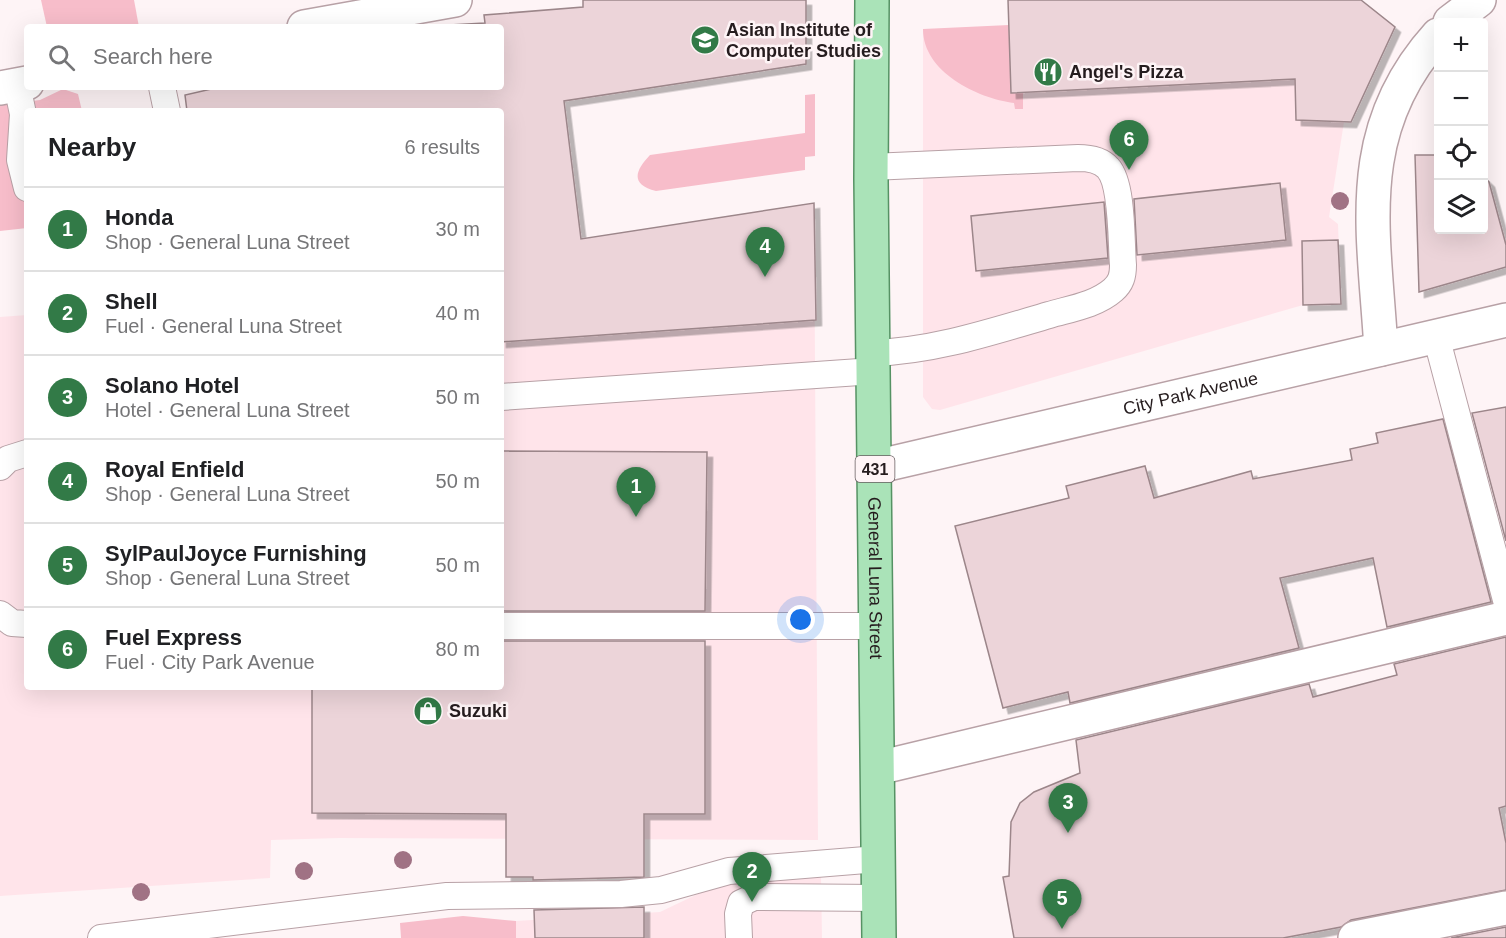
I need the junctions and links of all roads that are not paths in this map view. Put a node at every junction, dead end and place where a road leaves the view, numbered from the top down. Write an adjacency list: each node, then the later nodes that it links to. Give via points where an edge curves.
1 (454, 0): 5 (street)
2 (872, 0): 10 (main road, General Luna Street / 431)
3 (1479, 0): 4 (street)
4 (1455, 18)
5 (321, 24)
6 (1434, 39): 14 (street, via 1406,74 1379,142 1373,214)
7 (15, 85): 11 (lane, via 23,114 20,159)
8 (163, 90): 9 (lane)
9 (166, 108)
10 (871, 167): 15 (main road, General Luna Street / 431); 15 (lane, via 1078,158 1097,161 1108,169 1116,183 1123,265 1122,277 1114,289 1091,302 961,341)
11 (24, 176)
12 (1506, 320): 13 (street, City Park Avenue)
13 (1436, 336): 14 (street, City Park Avenue); 20 (lane)
14 (1381, 349): 19 (street, City Park Avenue)
15 (873, 362): 16 (lane); 19 (main road, General Luna Street / 431)
16 (504, 397)
17 (24, 454): 18 (lane, via 8,459)
18 (0, 467)
19 (875, 467): 25 (main road, General Luna Street / 431)
20 (1506, 600)
21 (0, 614): 23 (lane, via 12,623)
22 (1506, 618): 26 (street)
23 (24, 624)
24 (504, 626): 25 (lane)
25 (877, 626): 26 (main road, General Luna Street / 431)
26 (878, 768): 27 (main road, General Luna Street / 431)
27 (878, 859): 28 (main road, General Luna Street / 431); 30 (lane, via 729,871 661,890 576,896 447,896)
28 (878, 898): 31 (lane, via 754,897 741,903); 32 (main road, General Luna Street / 431)
29 (1506, 908): 33 (street)
30 (101, 938)
31 (739, 938)
32 (879, 938)
33 (1355, 938)

